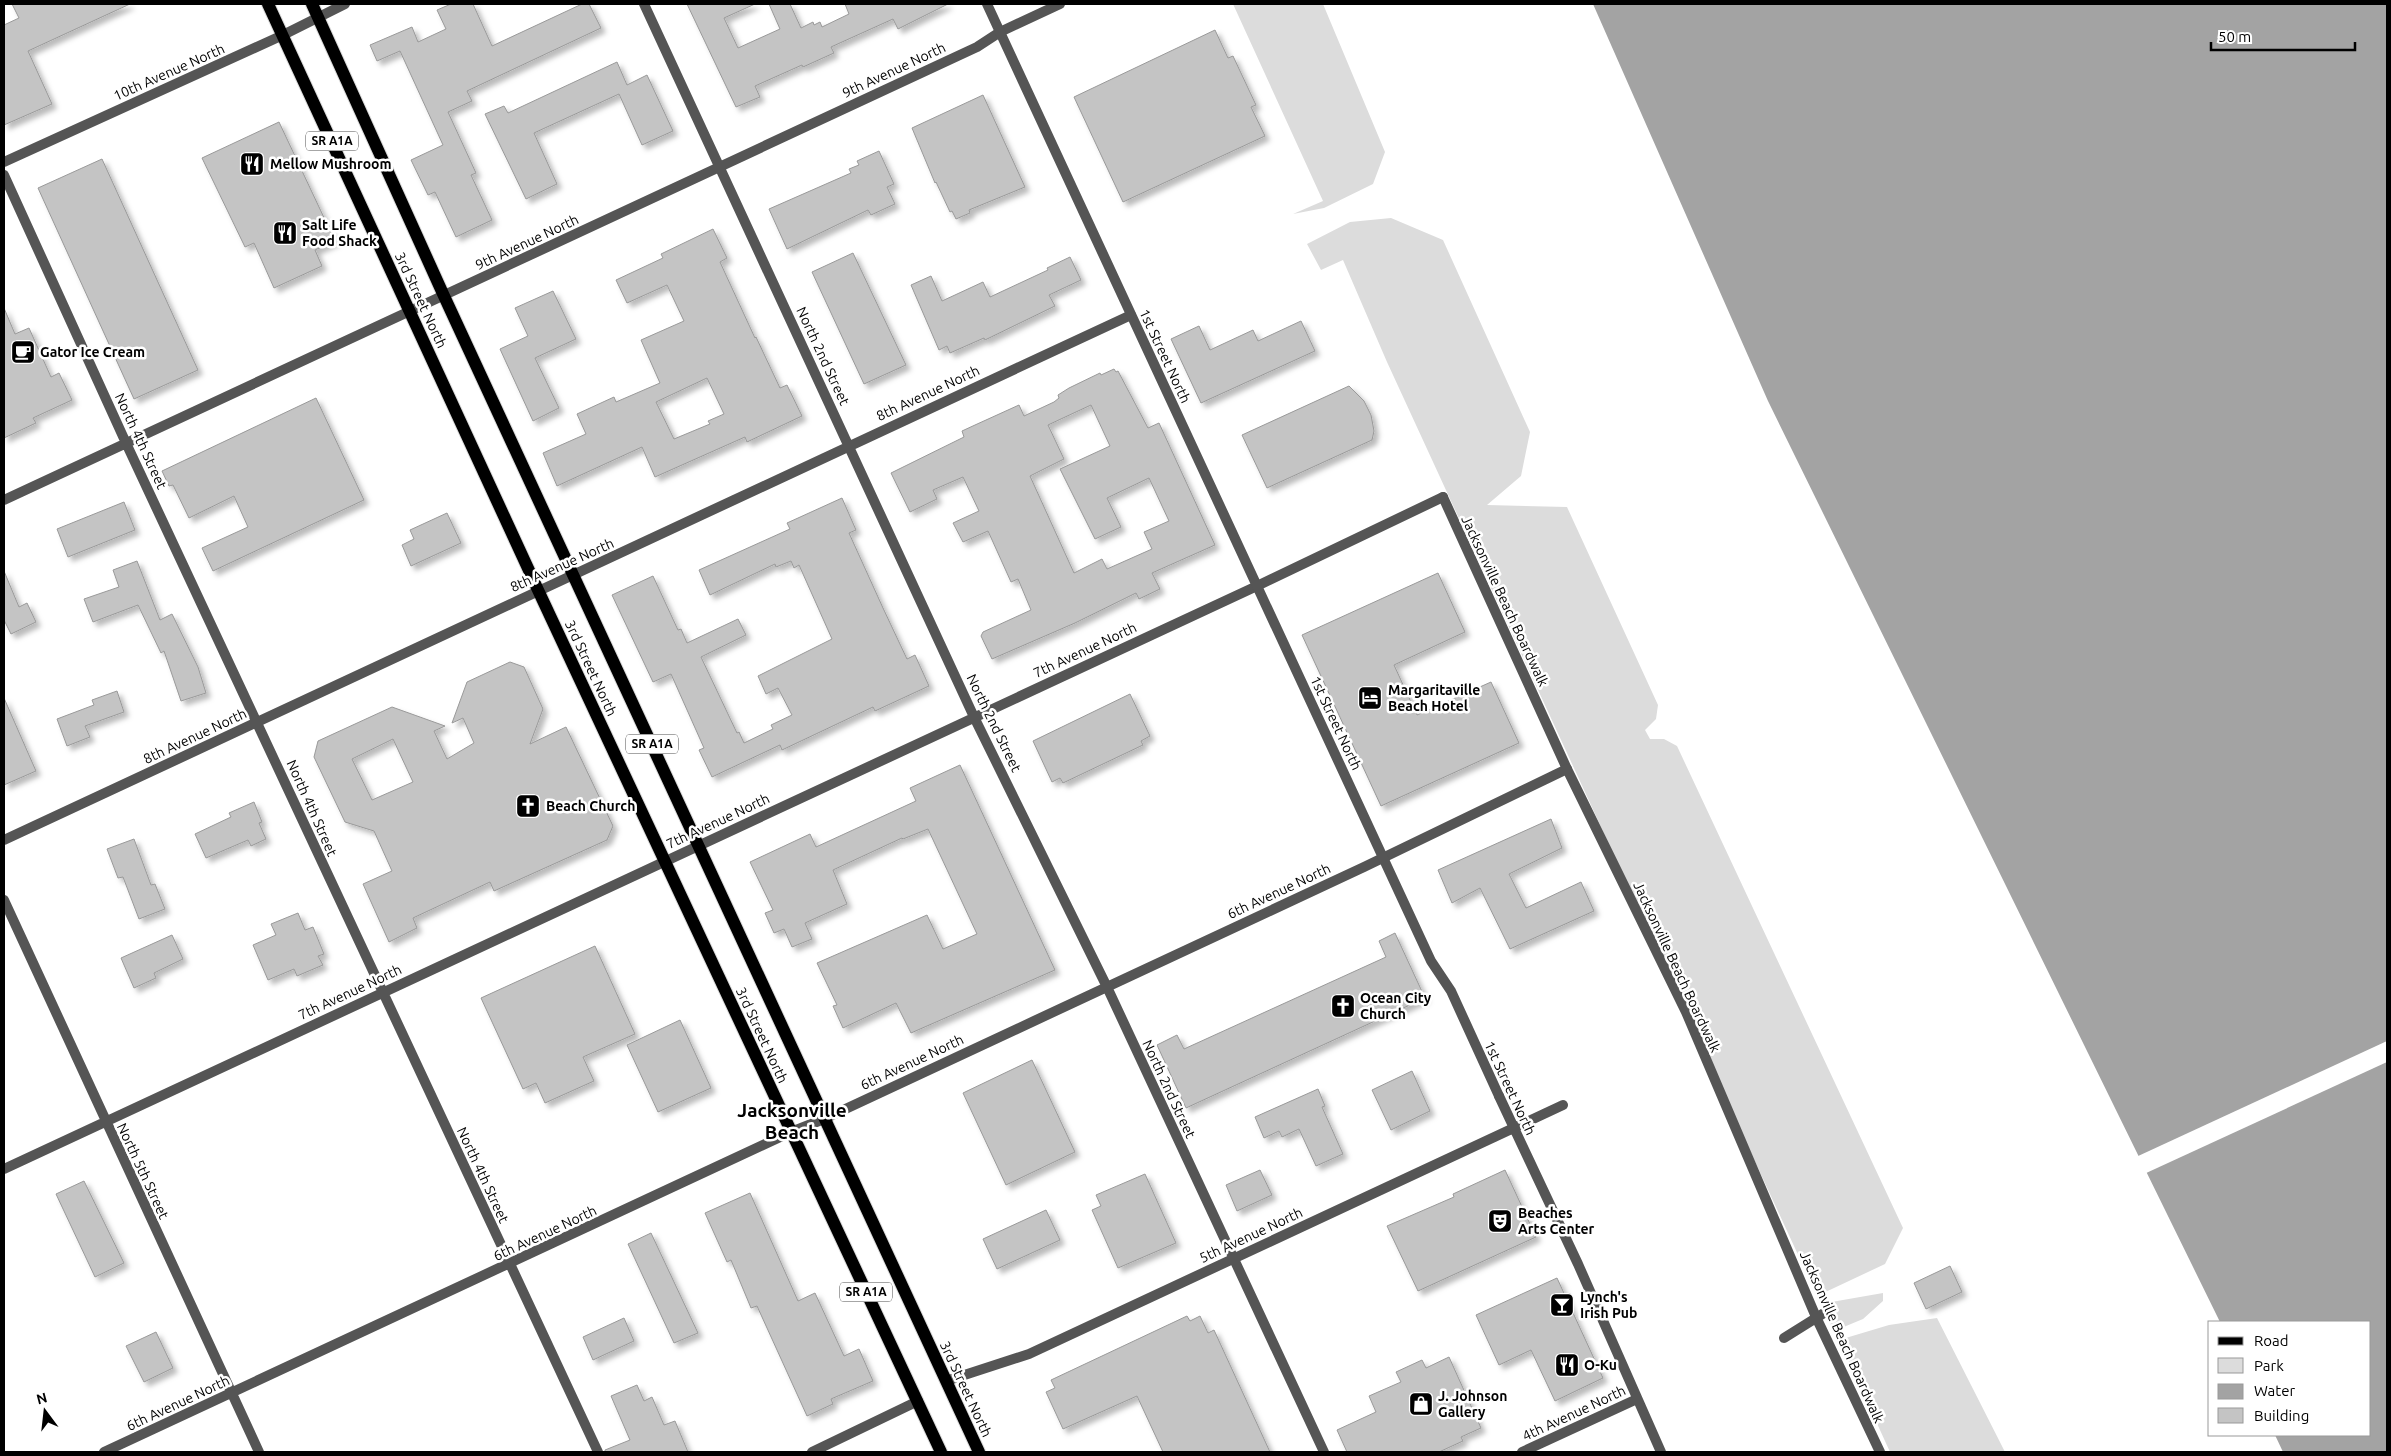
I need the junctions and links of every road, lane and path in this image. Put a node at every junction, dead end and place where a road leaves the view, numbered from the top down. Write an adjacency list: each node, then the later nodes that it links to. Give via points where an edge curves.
1 (268, 4): 9 (main road, 3rd Street North / SR A1A)
2 (312, 4): 7 (main road, 3rd Street North / SR A1A)
3 (345, 4): 7 (street, 10th Avenue North)
4 (644, 4): 11 (street, North 2nd Street)
5 (987, 4): 8 (street, 1st Street North)
6 (1060, 4): 8 (street, 9th Avenue North)
7 (318, 16): 9 (street, 10th Avenue North); 13 (main road, 3rd Street North / SR A1A)
8 (1000, 32): 11 (street, 9th Avenue North, via 977,47); 15 (street, 1st Street North)
9 (283, 35): 10 (street, 10th Avenue North); 14 (main road, 3rd Street North / SR A1A)
10 (4, 162)
11 (719, 167): 13 (street, 9th Avenue North); 17 (street, North 2nd Street)
12 (4, 175): 16 (street, North 4th Street)
13 (444, 296): 14 (street, 9th Avenue North); 20 (main road, 3rd Street North / SR A1A)
14 (410, 312): 16 (street, 9th Avenue North); 22 (main road, 3rd Street North / SR A1A)
15 (1131, 315): 17 (street, 8th Avenue North); 21 (street, 1st Street North)
16 (126, 443): 19 (street, 9th Avenue North); 24 (street, North 4th Street)
17 (849, 444): 20 (street, 8th Avenue North); 23 (street, North 2nd Street)
18 (1443, 497): 21 (street, 7th Avenue North); 25 (street, Jacksonville Beach Boardwalk)
19 (4, 500)
20 (574, 576): 22 (street, 8th Avenue North); 27 (main road, 3rd Street North / SR A1A)
21 (1258, 586): 23 (street, 7th Avenue North); 28 (street, 1st Street North)
22 (538, 590): 24 (street, 8th Avenue North); 29 (main road, 3rd Street North / SR A1A)
23 (974, 716): 27 (street, 7th Avenue North); 31 (street, North 2nd Street)
24 (258, 722): 26 (street, 8th Avenue North); 32 (street, North 4th Street)
25 (1567, 769): 28 (street, 6th Avenue North); 41 (street, Jacksonville Beach Boardwalk, via 1686,1012)
26 (4, 840)
27 (699, 846): 29 (street, 7th Avenue North); 34 (main road, 3rd Street North / SR A1A)
28 (1383, 858): 31 (street, 6th Avenue North); 36 (street, 1st Street North, via 1431,961 1451,991)
29 (666, 861): 32 (street, 7th Avenue North); 37 (main road, 3rd Street North / SR A1A)
30 (4, 900): 35 (street, North 5th Street)
31 (1107, 987): 34 (street, 6th Avenue North); 39 (street, North 2nd Street)
32 (383, 992): 35 (street, 7th Avenue North); 40 (street, North 4th Street)
33 (1564, 1104): 36 (street, 5th Avenue North)
34 (824, 1119): 37 (street, 6th Avenue North); 43 (main road, 3rd Street North / SR A1A)
35 (105, 1122): 38 (street, 7th Avenue North); 44 (street, North 5th Street)
36 (1513, 1128): 39 (street, 5th Avenue North); 45 (street, 1st Street North, via 1578,1264)
37 (791, 1132): 40 (street, 6th Avenue North); 46 (main road, 3rd Street North / SR A1A)
38 (4, 1169)
39 (1232, 1259): 43 (street, 5th Avenue North, via 1029,1354); 53 (street, North 2nd Street)
40 (510, 1264): 44 (street, 6th Avenue North); 49 (street, North 4th Street)
41 (1820, 1315): 42 (street); 56 (street, Jacksonville Beach Boardwalk)
42 (1784, 1338)
43 (946, 1380): 52 (main road, 3rd Street North / SR A1A)
44 (231, 1394): 47 (street, 6th Avenue North); 48 (street, North 5th Street)
45 (1637, 1399): 54 (street, 4th Avenue North); 55 (street, 1st Street North)
46 (918, 1401): 50 (street); 51 (main road, 3rd Street North / SR A1A)
47 (104, 1452)
48 (259, 1452)
49 (598, 1452)
50 (812, 1452)
51 (941, 1452)
52 (979, 1452)
53 (1324, 1452)
54 (1522, 1452)
55 (1661, 1452)
56 (1880, 1452)

